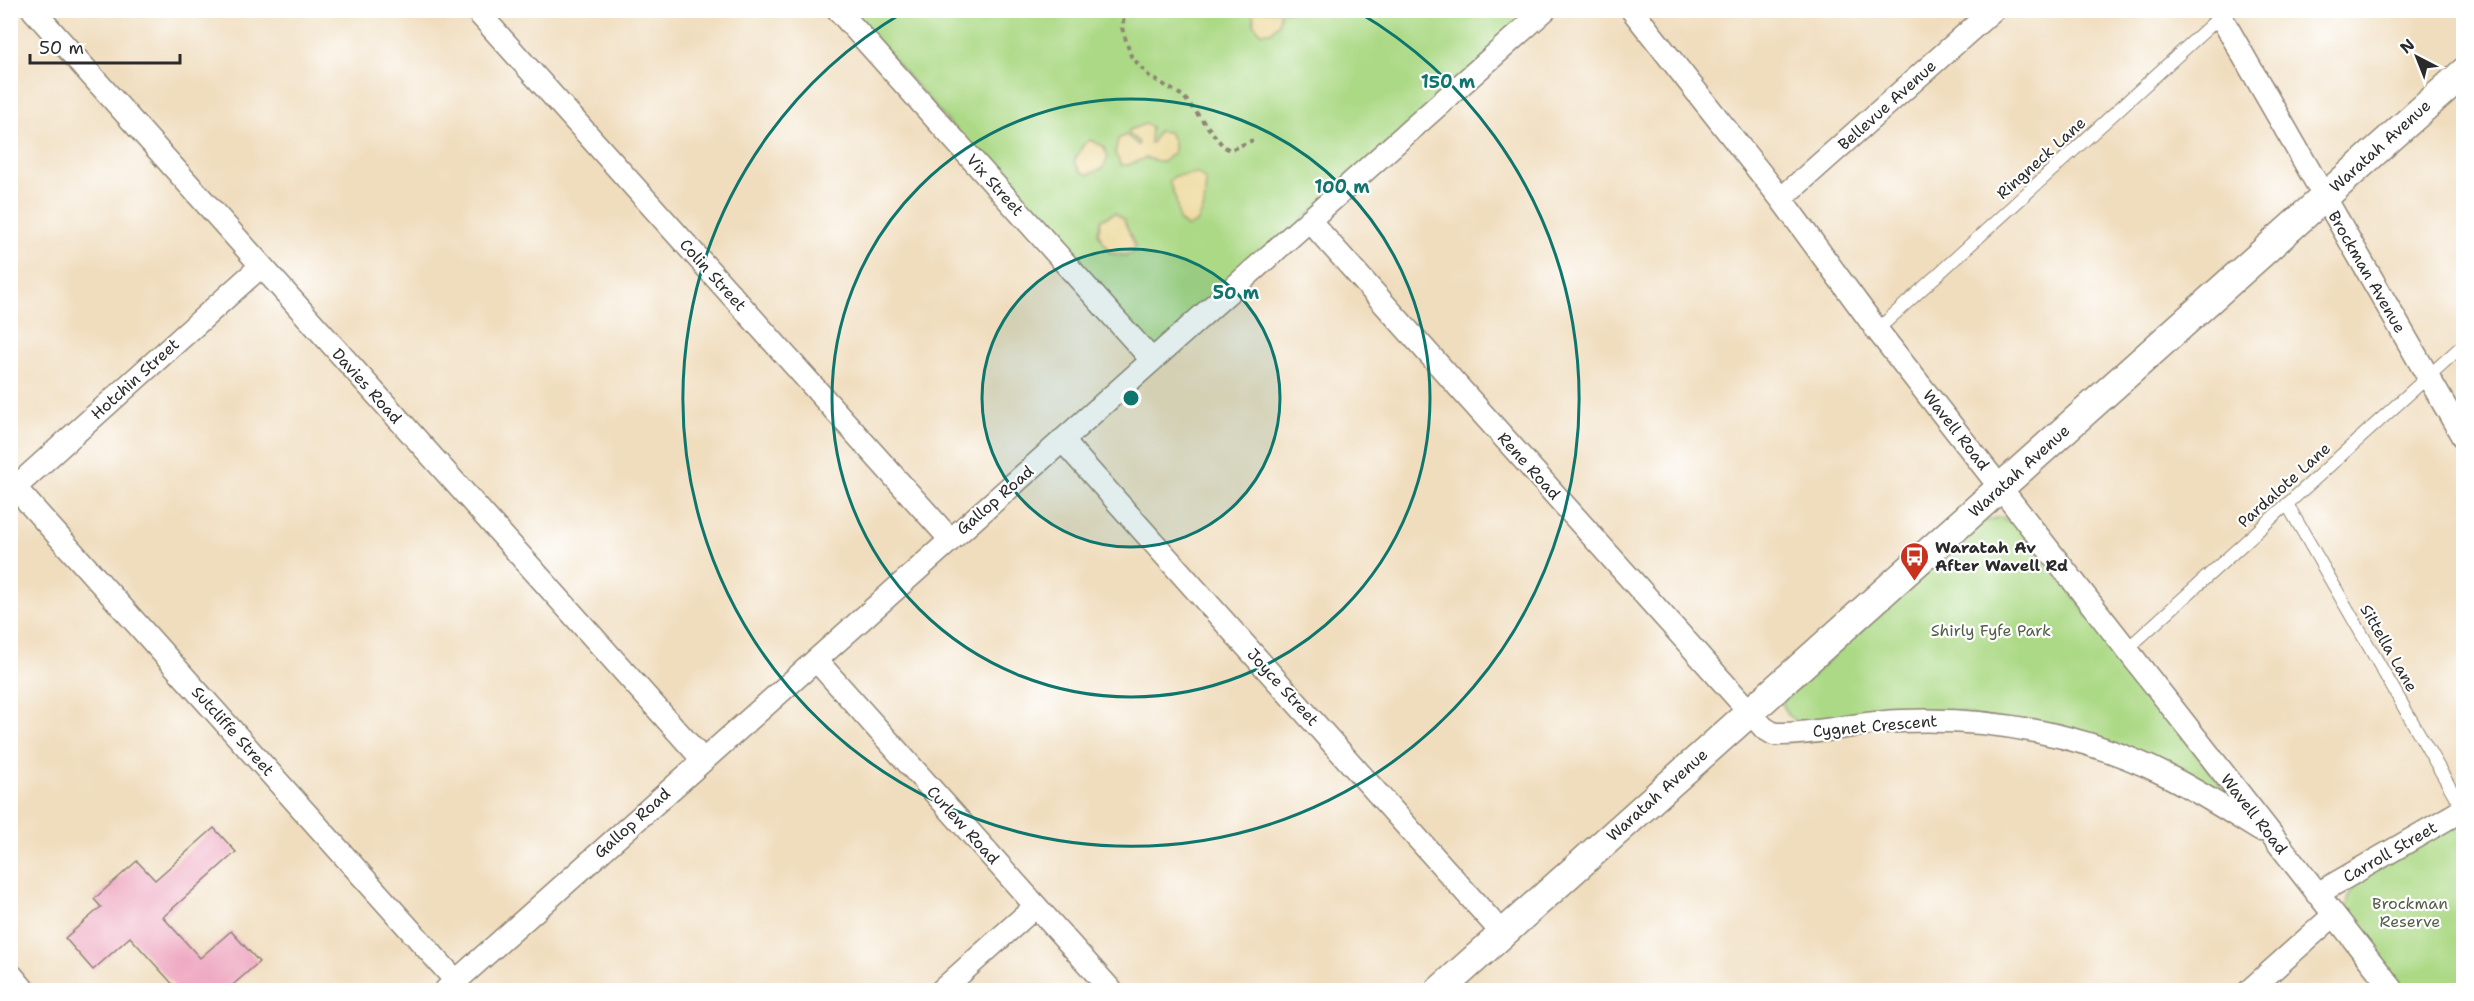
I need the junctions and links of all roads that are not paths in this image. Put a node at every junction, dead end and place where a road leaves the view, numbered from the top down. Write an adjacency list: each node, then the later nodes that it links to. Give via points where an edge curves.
1 (33, 10): 12 (street, Davies Road)
2 (476, 10): 22 (street, Colin Street)
3 (838, 10): 15 (street, Vix Street)
4 (1545, 10): 11 (street, Gallop Road)
5 (1632, 10): 10 (street, Wavell Road)
6 (1993, 10): 10 (street, Bellevue Avenue)
7 (2221, 12): 9 (street, Brockman Avenue); 13 (lane, Ringneck Lane)
8 (2463, 72): 9 (street, Waratah Avenue)
9 (2324, 196): 16 (street, Brockman Avenue); 20 (street, Waratah Avenue)
10 (1781, 199): 13 (street, Wavell Road)
11 (1309, 220): 15 (street, Gallop Road); 25 (street, Rene Road)
12 (260, 267): 19 (street, Hotchin Street); 26 (street, Davies Road)
13 (1877, 330): 20 (street, Wavell Road)
14 (2463, 344): 16 (lane, Pardalote Lane)
15 (1152, 360): 18 (street, Gallop Road)
16 (2427, 377): 17 (street, Brockman Avenue); 21 (lane, Pardalote Lane)
17 (2463, 439)
18 (1062, 440): 22 (street, Gallop Road); 32 (street, Joyce Street)
19 (12, 487): 33 (street, Sutcliffe Street)
20 (2001, 488): 23 (street, Wavell Road); 25 (street, Waratah Avenue)
21 (2287, 504): 23 (lane, Pardalote Lane); 27 (lane, Sittella Lane)
22 (950, 539): 24 (street, Gallop Road)
23 (2126, 650): 28 (street, Wavell Road)
24 (816, 660): 26 (street, Gallop Road); 30 (street, Curlew Road)
25 (1749, 712): 28 (street, Cygnet Crescent, via 1774,734 1958,719 2031,729 2110,751 2165,774); 32 (street, Waratah Avenue)
26 (703, 760): 33 (street, Gallop Road)
27 (2463, 809): 29 (street, Carroll Street)
28 (2272, 837): 29 (street, Wavell Road)
29 (2317, 894): 31 (street, Wavell Road)
30 (1036, 906): 34 (street); 35 (street, Curlew Road)
31 (2334, 915): 37 (street); 38 (street, Wavell Road)
32 (1503, 934): 36 (street, Waratah Avenue)
33 (451, 986)
34 (942, 990)
35 (1111, 990)
36 (1440, 990)
37 (2250, 990)
38 (2392, 990)

